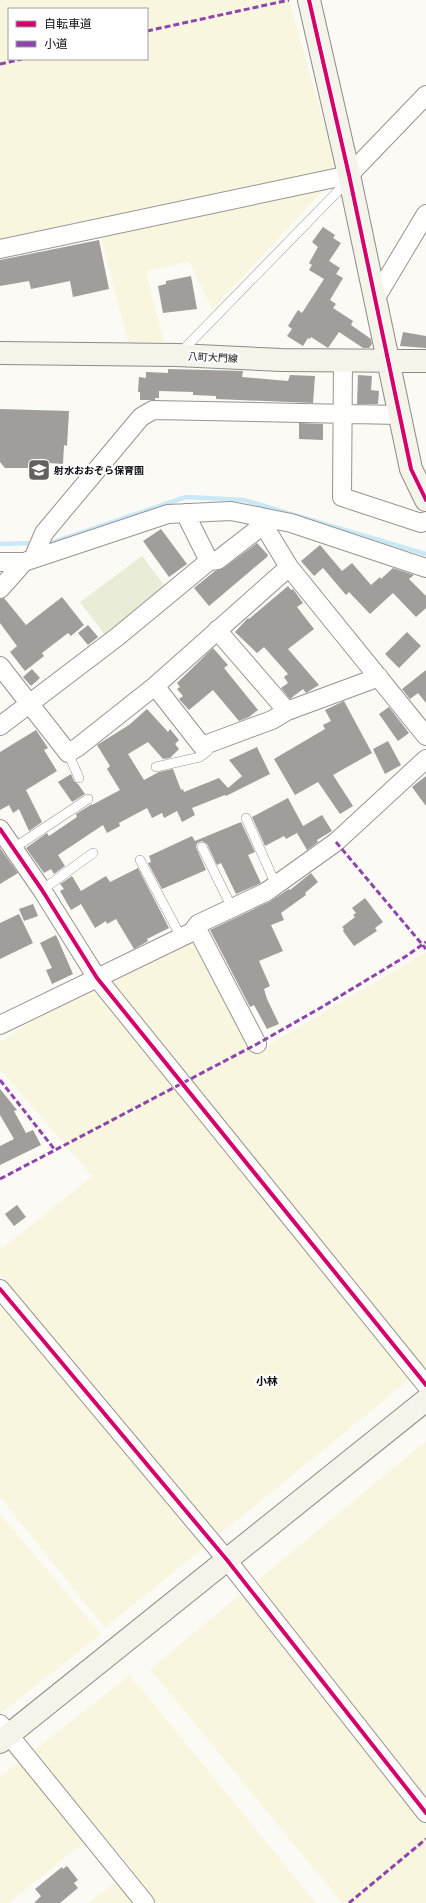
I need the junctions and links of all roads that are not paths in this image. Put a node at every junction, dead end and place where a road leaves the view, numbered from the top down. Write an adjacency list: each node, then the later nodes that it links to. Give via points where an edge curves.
1 (309, 0): 3 (street)
2 (426, 95): 3 (street)
3 (349, 175): 5 (street); 6 (street); 8 (lane, via 343,186)
4 (426, 214): 6 (street)
5 (0, 249)
6 (375, 299): 10 (street)
7 (0, 353): 8 (street, 八町大門線)
8 (177, 355): 9 (street, 八町大門線)
9 (343, 361): 10 (street, 八町大門線); 12 (street)
10 (387, 361): 11 (street, 八町大門線); 13 (street)
11 (426, 361)
12 (343, 414): 13 (street); 17 (street, via 342,497 421,523); 18 (street, via 152,410 141,417 44,533)
13 (399, 415): 14 (street, via 411,469)
14 (426, 500)
15 (185, 513): 16 (street, via 231,511); 18 (street, via 168,514); 19 (street)
16 (261, 521): 19 (street, via 218,560); 21 (street); 22 (street, via 290,523)
17 (426, 521)
18 (28, 561): 20 (street); 23 (street)
19 (209, 561): 28 (street)
20 (0, 562)
21 (289, 567): 24 (street); 26 (street)
22 (426, 568)
23 (0, 589)
24 (217, 630): 27 (street); 29 (street)
25 (0, 666): 28 (street)
26 (379, 677): 29 (street); 31 (street)
27 (155, 686): 32 (street, via 202,746); 33 (street)
28 (30, 704): 30 (street); 33 (street)
29 (287, 711): 32 (street, via 272,720)
30 (0, 726)
31 (426, 736)
32 (207, 744): 35 (lane, via 208,751 200,757)
33 (68, 753): 36 (lane)
34 (426, 759): 44 (street, via 336,842)
35 (156, 767)
36 (79, 778)
37 (88, 799): 41 (lane)
38 (246, 818): 44 (lane)
39 (0, 828): 41 (street)
40 (202, 847): 46 (lane)
41 (14, 848): 45 (street)
42 (93, 853): 45 (lane)
43 (140, 860): 47 (lane)
44 (276, 885): 46 (street)
45 (42, 890): 48 (street)
46 (232, 908): 47 (street, via 198,924)
47 (188, 932): 48 (street); 50 (street)
48 (97, 978): 49 (street); 52 (street)
49 (0, 1025)
50 (257, 1044)
51 (0, 1289): 54 (street)
52 (426, 1385)
53 (426, 1400): 54 (street)
54 (227, 1560): 55 (street); 56 (street)
55 (3, 1734): 57 (street)
56 (426, 1813)
57 (145, 1903)

